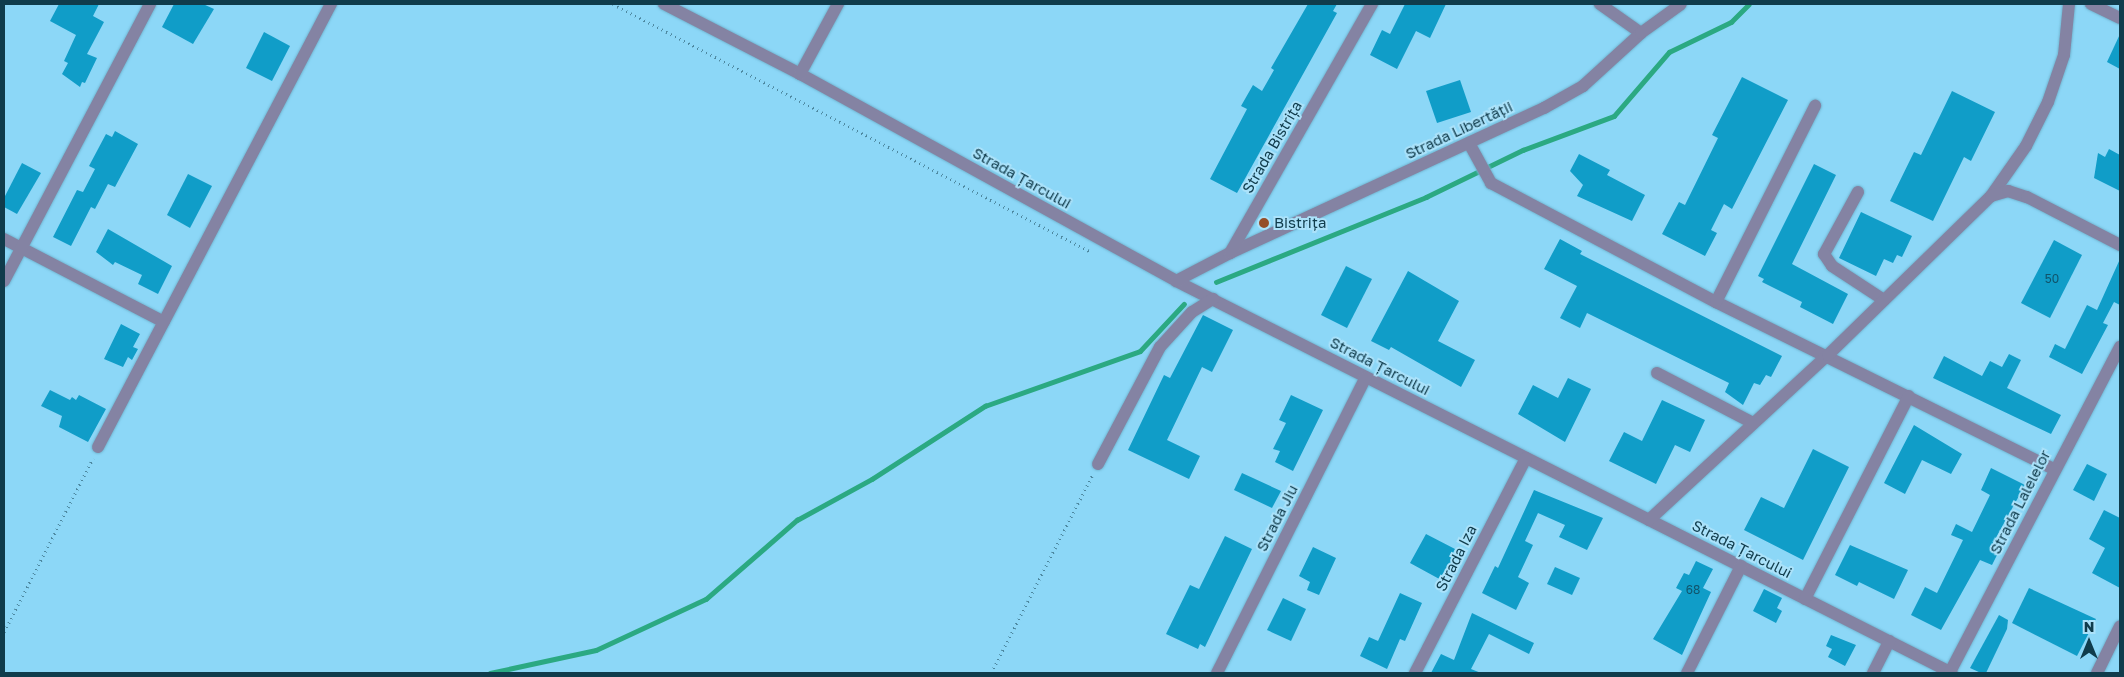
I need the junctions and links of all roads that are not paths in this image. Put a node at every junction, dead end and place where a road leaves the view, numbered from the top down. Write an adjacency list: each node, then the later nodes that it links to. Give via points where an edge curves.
1 (150, 4): 19 (street)
2 (331, 4): 26 (street)
3 (664, 4): 12 (street, Strada Țarcului)
4 (838, 4): 12 (street)
5 (1372, 4): 20 (street, Strada Bistrița)
6 (1600, 4): 11 (street)
7 (1681, 4): 11 (street, Strada Libertății)
8 (2069, 4): 16 (street, via 2064,55 2048,102 2026,146)
9 (2091, 4): 10 (street)
10 (2120, 18)
11 (1641, 33): 14 (street, Strada Libertății, via 1583,86)
12 (800, 74): 22 (street, Strada Țarcului)
13 (1815, 106): 25 (street)
14 (1469, 143): 20 (street, Strada Libertății); 25 (street, via 1491,183)
15 (1858, 192): 24 (street, via 1824,254 1832,266)
16 (1991, 196): 18 (street, via 2008,191 2027,197); 24 (street)
17 (4, 240): 19 (street)
18 (2120, 245)
19 (22, 248): 21 (street); 26 (street)
20 (1230, 253): 22 (street)
21 (4, 281)
22 (1176, 281): 23 (street, Strada Țarcului)
23 (1213, 299): 30 (street, Strada Țarcului); 35 (street, via 1192,312 1160,347)
24 (1884, 300): 28 (street)
25 (1716, 302): 28 (street)
26 (164, 322): 33 (street)
27 (2120, 348): 36 (street, Strada Lalelelor)
28 (1828, 355): 31 (street); 32 (street)
29 (1657, 373): 32 (street)
30 (1366, 377): 34 (street, Strada Țarcului); 42 (street, Strada Jiu)
31 (1909, 396): 36 (street); 39 (street)
32 (1753, 423): 37 (street)
33 (98, 447)
34 (1526, 458): 37 (street, Strada Țarcului); 43 (street, Strada Iza)
35 (1098, 464)
36 (2054, 469): 46 (street, Strada Lalelelor)
37 (1649, 520): 38 (street, Strada Țarcului)
38 (1740, 566): 39 (street, Strada Țarcului); 44 (street)
39 (1805, 599): 41 (street, Strada Țarcului)
40 (2120, 626): 47 (street)
41 (1889, 642): 45 (street); 46 (street, Strada Țarcului)
42 (1216, 673)
43 (1415, 673)
44 (1687, 673)
45 (1873, 673)
46 (1951, 673)
47 (2097, 673)

